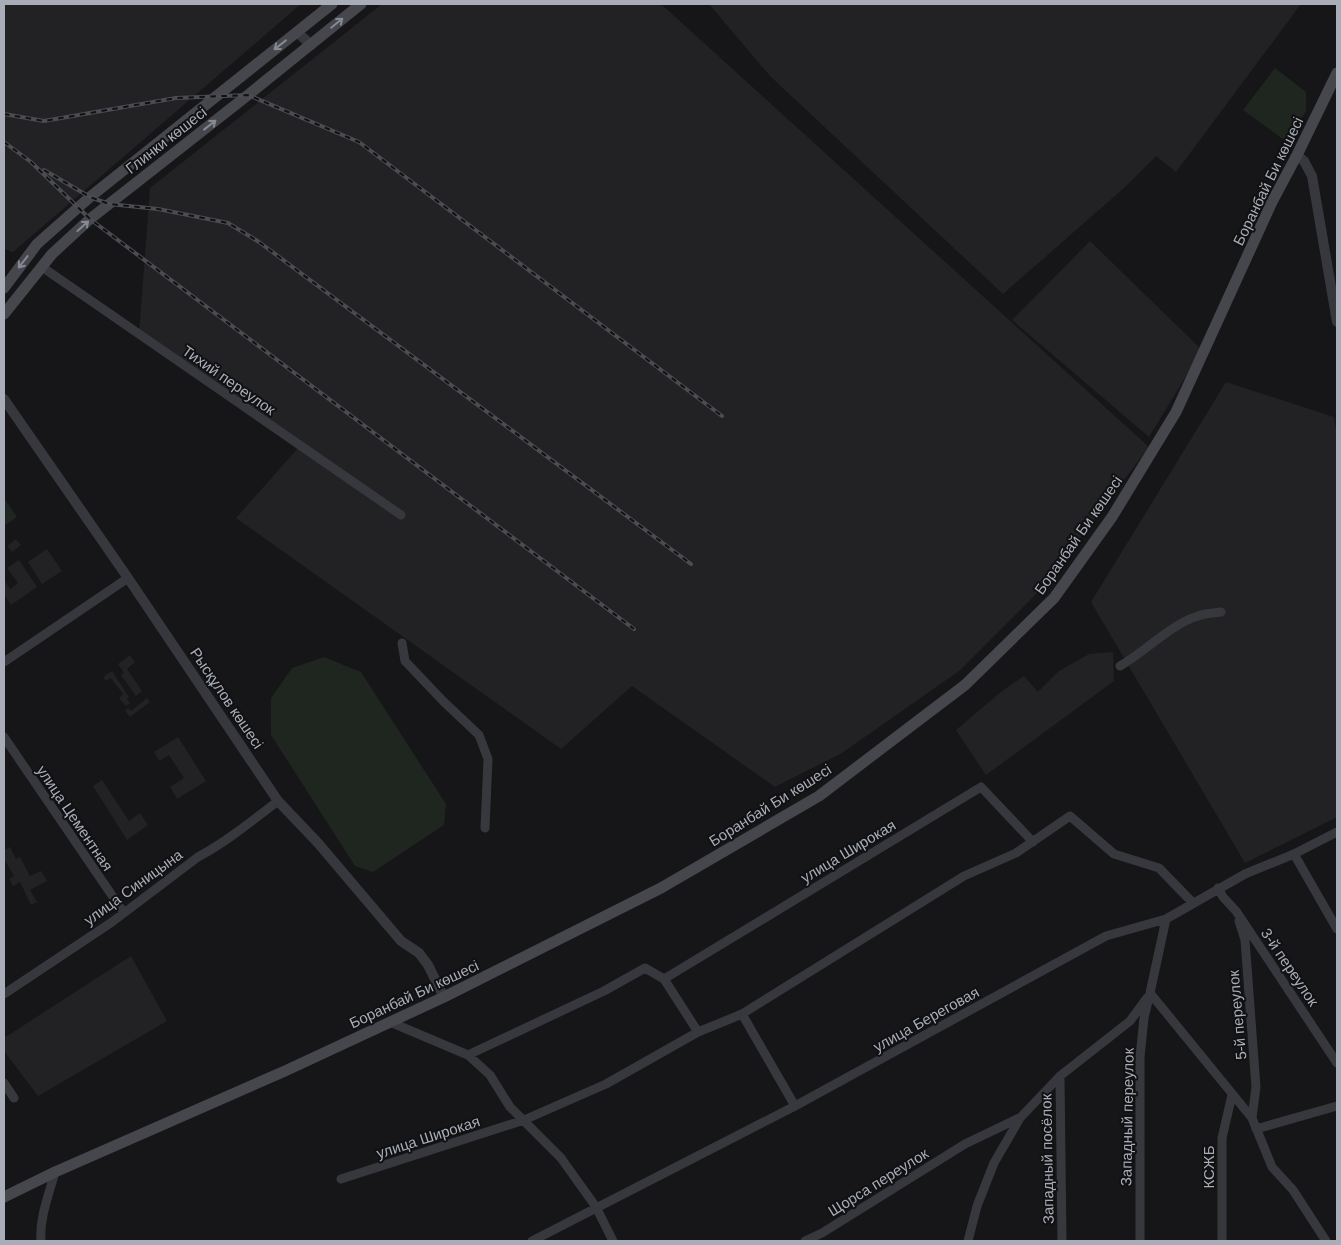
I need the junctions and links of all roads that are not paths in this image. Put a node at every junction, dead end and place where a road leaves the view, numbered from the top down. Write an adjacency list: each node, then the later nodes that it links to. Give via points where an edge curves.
1 (332, 4): 3 (main road, Глинки көшесі)
2 (361, 4): 4 (main road, Глинки көшесі, one-way to 2)
3 (297, 32): 4 (street); 7 (main road, Глинки көшесі, one-way to 7, via 90,197)
4 (311, 45): 8 (main road, Глинки көшесі, one-way to 4, via 96,214)
5 (1337, 72): 6 (main road, Боранбай Би көшесі)
6 (1297, 155): 12 (street, via 1312,176); 35 (main road, Боранбай Би көшесі, via 1272,202 1176,412 1112,517 1054,598 965,684 819,796 661,888)
7 (44, 238): 8 (street); 10 (main road, Глинки көшесі, one-way to 10)
8 (57, 249): 9 (main road, Глинки көшесі)
9 (42, 267): 11 (main road, Глинки көшесі); 14 (street, Тихий переулок)
10 (4, 288)
11 (4, 314)
12 (1337, 322)
13 (4, 399): 15 (street, Рысқұлов көшесі)
14 (401, 514)
15 (128, 578): 18 (street); 21 (street, Рысқұлов көшесі)
16 (1221, 612): 19 (street, via 1197,616)
17 (402, 643): 22 (street, via 405,661 478,735 488,760)
18 (4, 662)
19 (1120, 666)
20 (4, 737): 29 (street, улица Цементная)
21 (278, 801): 29 (street, улица Синицына); 35 (street, Рысқұлов көшесі, via 401,941 420,953)
22 (485, 828)
23 (1337, 832): 25 (street, улица Береговая)
24 (1033, 842): 27 (street, улица Широкая, via 1070,816 1114,854 1159,868); 32 (street, улица Широкая, via 981,787); 36 (street, улица Широкая, via 964,876)
25 (1294, 854): 26 (street, улица Береговая); 31 (street)
26 (1218, 888): 27 (street, улица Береговая); 28 (street, 3-й переулок)
27 (1193, 903): 30 (street, улица Береговая)
28 (1236, 911): 40 (street, 3-й переулок); 48 (street, 5-й переулок, via 1245,940 1252,1022 1256,1087)
29 (124, 913): 34 (street, улица Синицына)
30 (1166, 919): 33 (street, Западный переулок); 45 (street, улица Береговая, via 1106,936)
31 (1337, 929)
32 (664, 979): 38 (street); 39 (street, via 646,968 604,992)
33 (1150, 993): 41 (street, via 1130,1021); 43 (street, 5-й переулок); 61 (street, Западный переулок, via 1140,1057)
34 (4, 994)
35 (444, 997): 37 (main road, Боранбай Би көшесі)
36 (742, 1014): 38 (street, улица Широкая); 45 (street)
37 (390, 1022): 39 (street); 51 (main road, Боранбай Би көшесі)
38 (698, 1032): 49 (street, улица Широкая, via 606,1084)
39 (468, 1055): 49 (street, via 490,1074 510,1107)
40 (1337, 1063)
41 (1060, 1076): 47 (street); 60 (street, Западный посёлок)
42 (4, 1083): 44 (street)
43 (1232, 1095): 48 (street, 5-й переулок); 62 (street, КСЖБ, via 1222,1138)
44 (14, 1098)
45 (796, 1106): 54 (street, улица Береговая)
46 (1337, 1106): 50 (street)
47 (1020, 1118): 58 (street, Щорса переулок, via 965,1144); 59 (street, via 994,1163 977,1206)
48 (1252, 1118): 50 (street, 5-й переулок)
49 (524, 1120): 52 (street, улица Широкая); 54 (street, via 562,1158)
50 (1256, 1129): 63 (street, 5-й переулок, via 1272,1167 1293,1190)
51 (55, 1172): 53 (main road, Боранбай Би көшесі); 55 (street, via 44,1212)
52 (341, 1179)
53 (4, 1197)
54 (596, 1207): 56 (street, улица Береговая); 57 (street)
55 (41, 1241)
56 (532, 1241)
57 (613, 1241)
58 (805, 1241)
59 (968, 1241)
60 (1062, 1241)
61 (1140, 1241)
62 (1222, 1241)
63 (1326, 1241)

